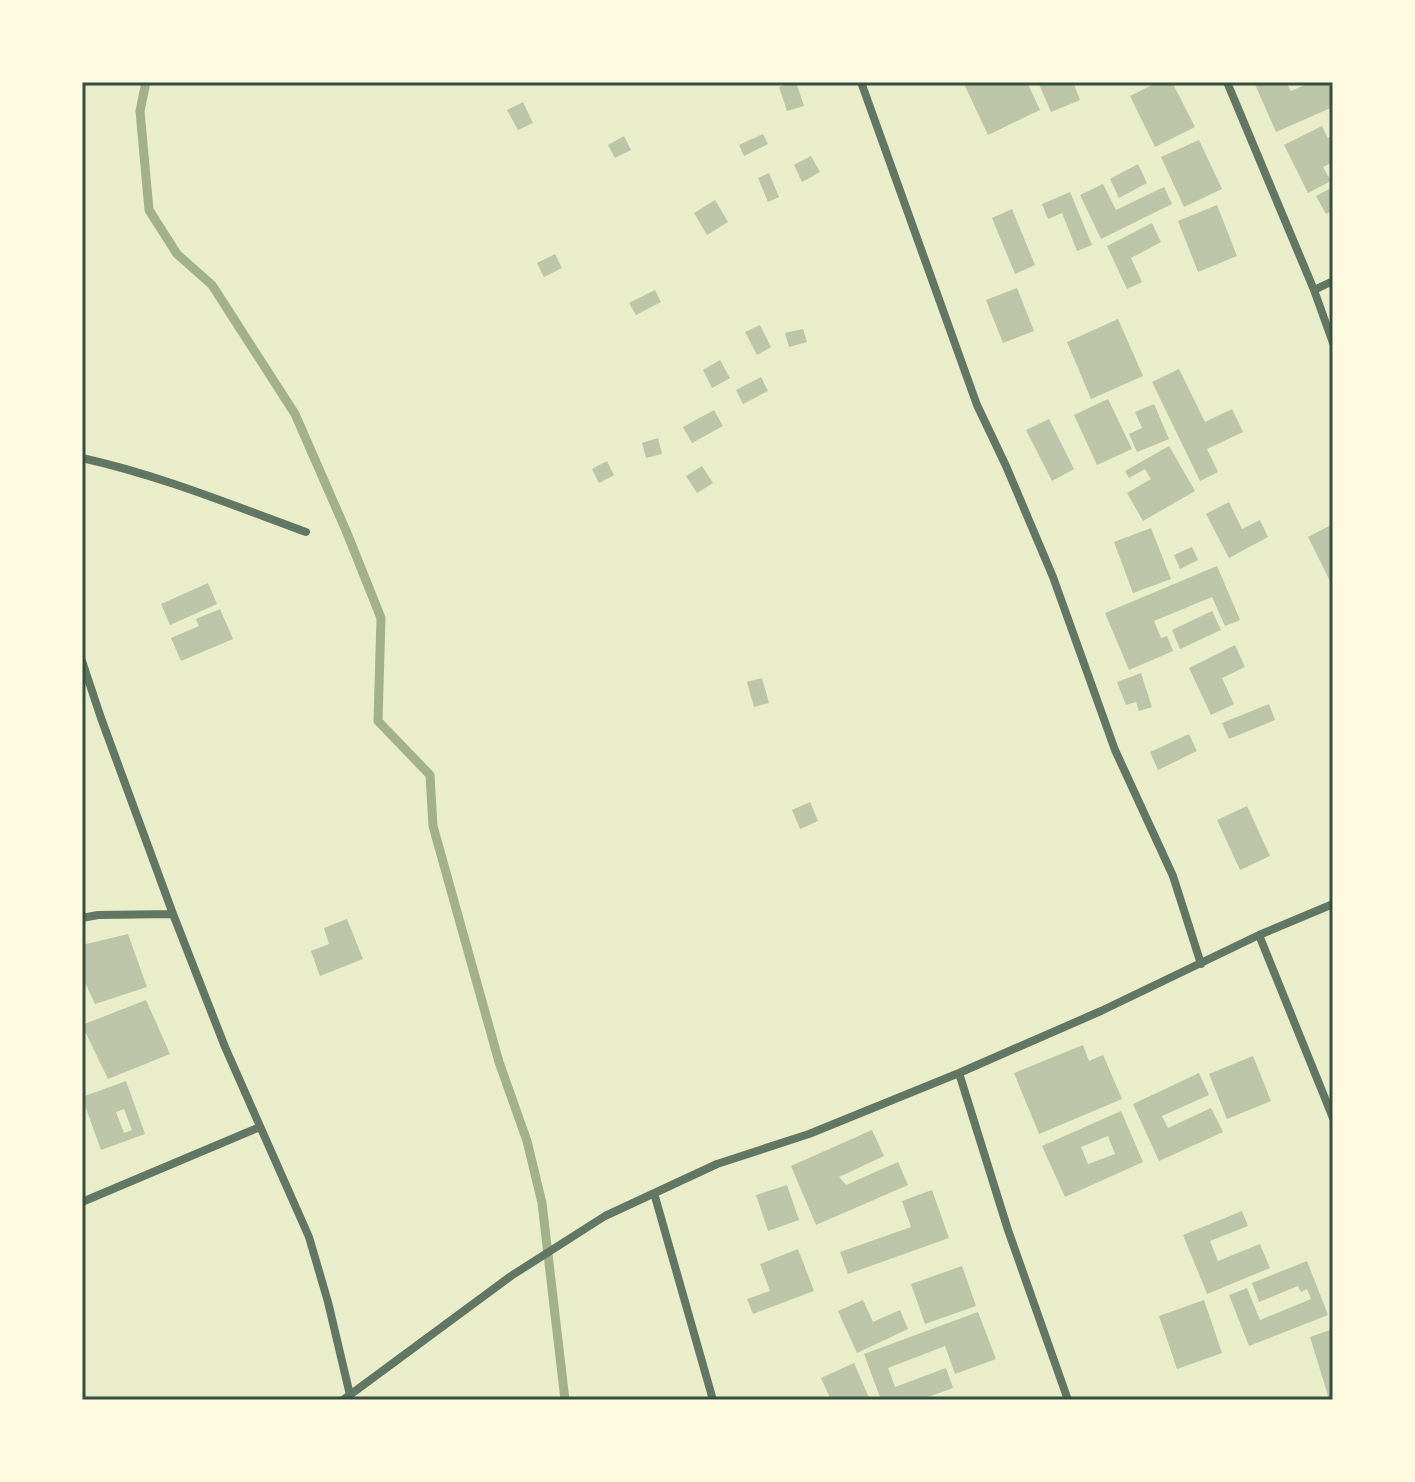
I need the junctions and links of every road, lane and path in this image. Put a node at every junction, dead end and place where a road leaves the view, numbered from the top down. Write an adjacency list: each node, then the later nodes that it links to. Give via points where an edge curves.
1 (861, 82): 13 (street, via 977,405 1053,577 1115,750 1173,876)
2 (1227, 82): 4 (street)
3 (1333, 281): 4 (street)
4 (1314, 290): 5 (street)
5 (1333, 343)
6 (82, 458): 7 (street, via 151,476)
7 (306, 532)
8 (82, 661): 10 (street)
9 (1333, 904): 12 (street)
10 (173, 914): 11 (street); 16 (street)
11 (82, 918)
12 (1259, 935): 13 (street); 15 (street)
13 (1201, 964): 14 (street)
14 (959, 1073): 17 (street); 21 (street)
15 (1333, 1118)
16 (260, 1127): 18 (street); 19 (street, via 309,1237)
17 (654, 1193): 19 (street, via 605,1216 511,1276); 20 (street)
18 (82, 1202)
19 (347, 1397)
20 (713, 1400)
21 (1068, 1400)

